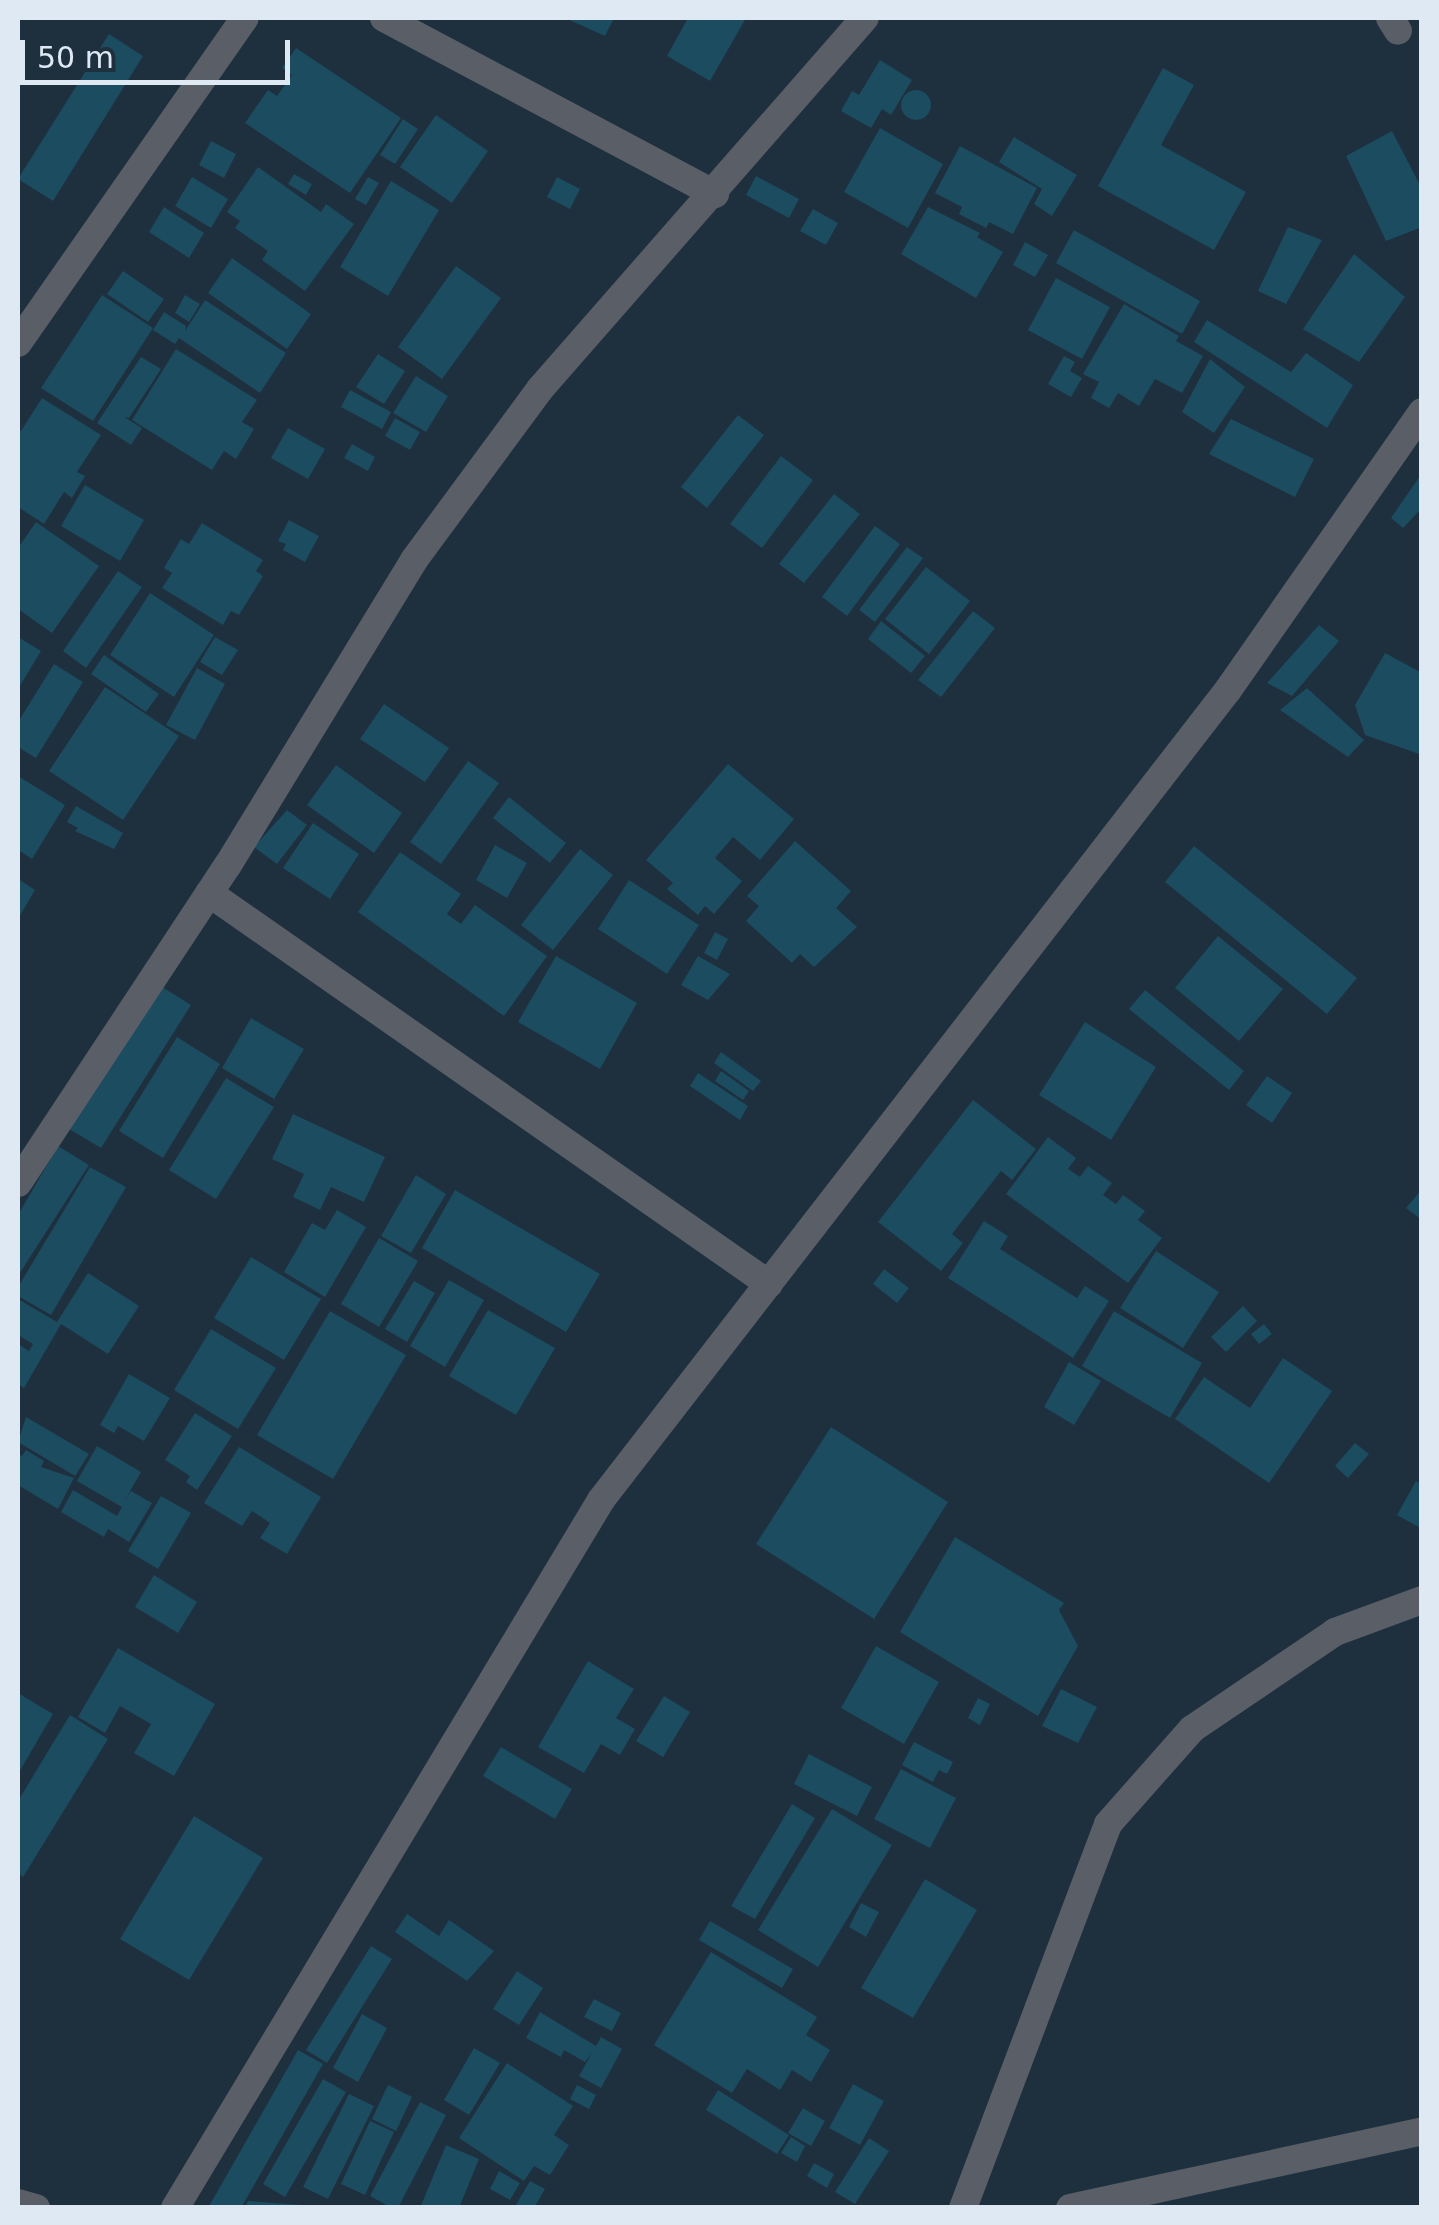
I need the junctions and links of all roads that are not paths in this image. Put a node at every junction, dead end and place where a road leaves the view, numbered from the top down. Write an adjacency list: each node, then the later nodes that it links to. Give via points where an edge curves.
1 (246, 18): 5 (street)
2 (384, 18): 4 (street)
3 (865, 18): 4 (street)
4 (716, 194): 7 (street, via 540,389 414,560)
5 (18, 343)
6 (1422, 412): 9 (street, via 1228,690)
7 (209, 893): 8 (street); 9 (street)
8 (18, 1182)
9 (769, 1284): 14 (street, via 602,1500)
10 (1422, 1600): 15 (street, via 1335,1632 1192,1729 1108,1824)
11 (1422, 2131): 16 (street)
12 (18, 2203): 13 (street)
13 (36, 2208)
14 (175, 2208)
15 (963, 2208)
16 (1070, 2208)

